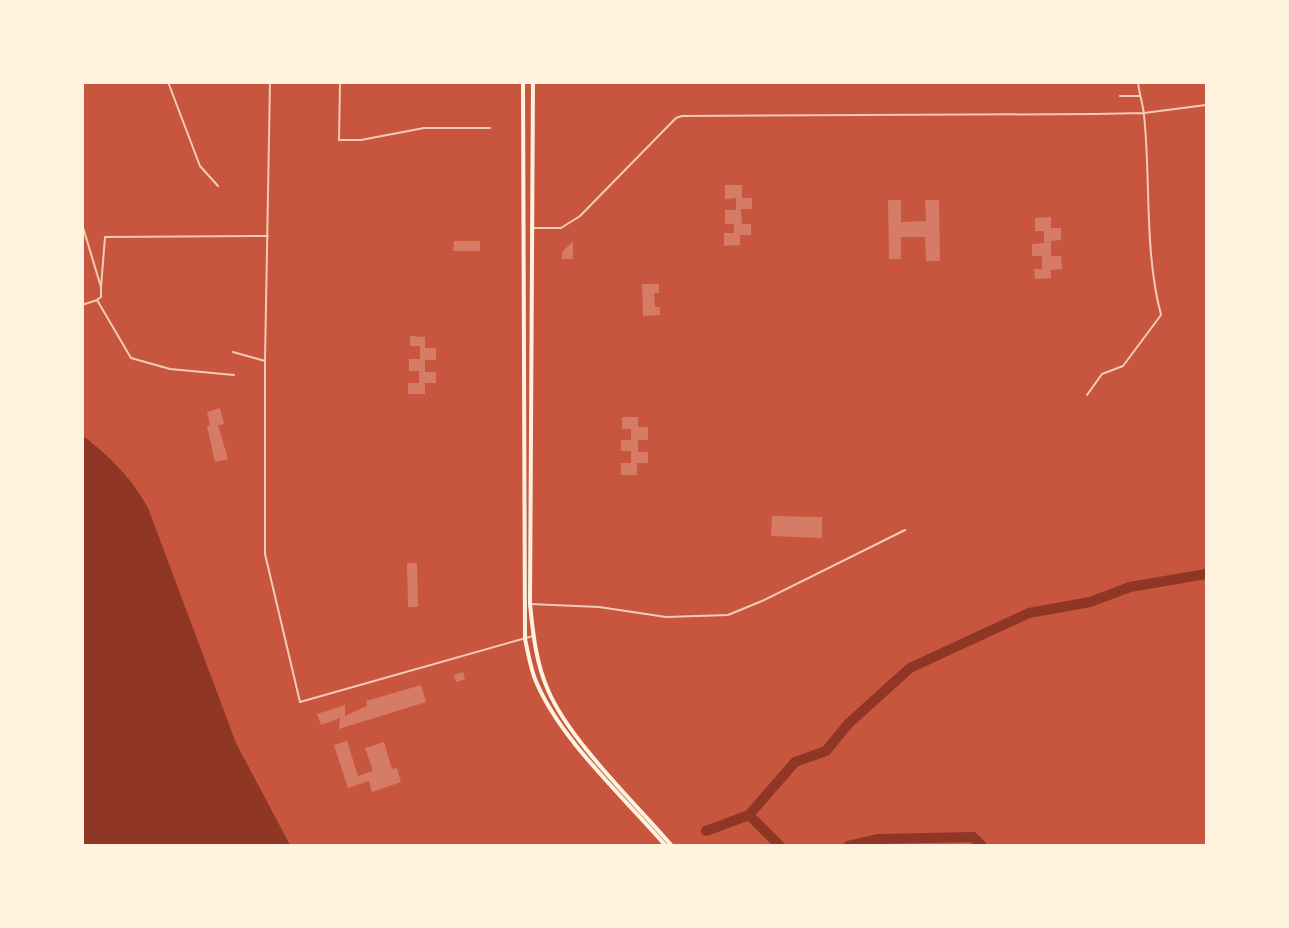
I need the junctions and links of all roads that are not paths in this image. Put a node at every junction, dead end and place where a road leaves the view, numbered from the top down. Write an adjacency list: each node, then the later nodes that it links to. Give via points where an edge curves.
1 (168, 82): 13 (street, via 200,166)
2 (270, 82): 17 (street)
3 (340, 82): 11 (street, via 339,140 361,140 424,128)
4 (523, 82): 28 (main road)
5 (533, 82): 16 (main road)
6 (1138, 82): 8 (street)
7 (1120, 96): 8 (street)
8 (1140, 96): 10 (street)
9 (1206, 105): 10 (street)
10 (1144, 113): 16 (street, via 682,116 580,216 561,228); 24 (street, via 1148,213 1161,315 1123,366 1102,374)
11 (490, 128)
12 (82, 173): 14 (street)
13 (218, 186)
14 (82, 197)
15 (82, 224): 18 (street)
16 (534, 228): 26 (main road)
17 (268, 236): 18 (street, via 105,237); 22 (street)
18 (101, 287): 19 (street)
19 (97, 300): 20 (street); 23 (street, via 131,358 170,369)
20 (82, 305)
21 (233, 352): 22 (street)
22 (265, 361): 28 (street, via 265,554 300,702)
23 (234, 375)
24 (1086, 395)
25 (905, 530): 26 (street, via 728,615 666,617 599,607)
26 (530, 604): 27 (main road)
27 (533, 636): 28 (street); 30 (main road, via 548,691 568,725)
28 (525, 639): 29 (main road, via 535,678 552,711 577,746)
29 (666, 846)
30 (672, 846)

